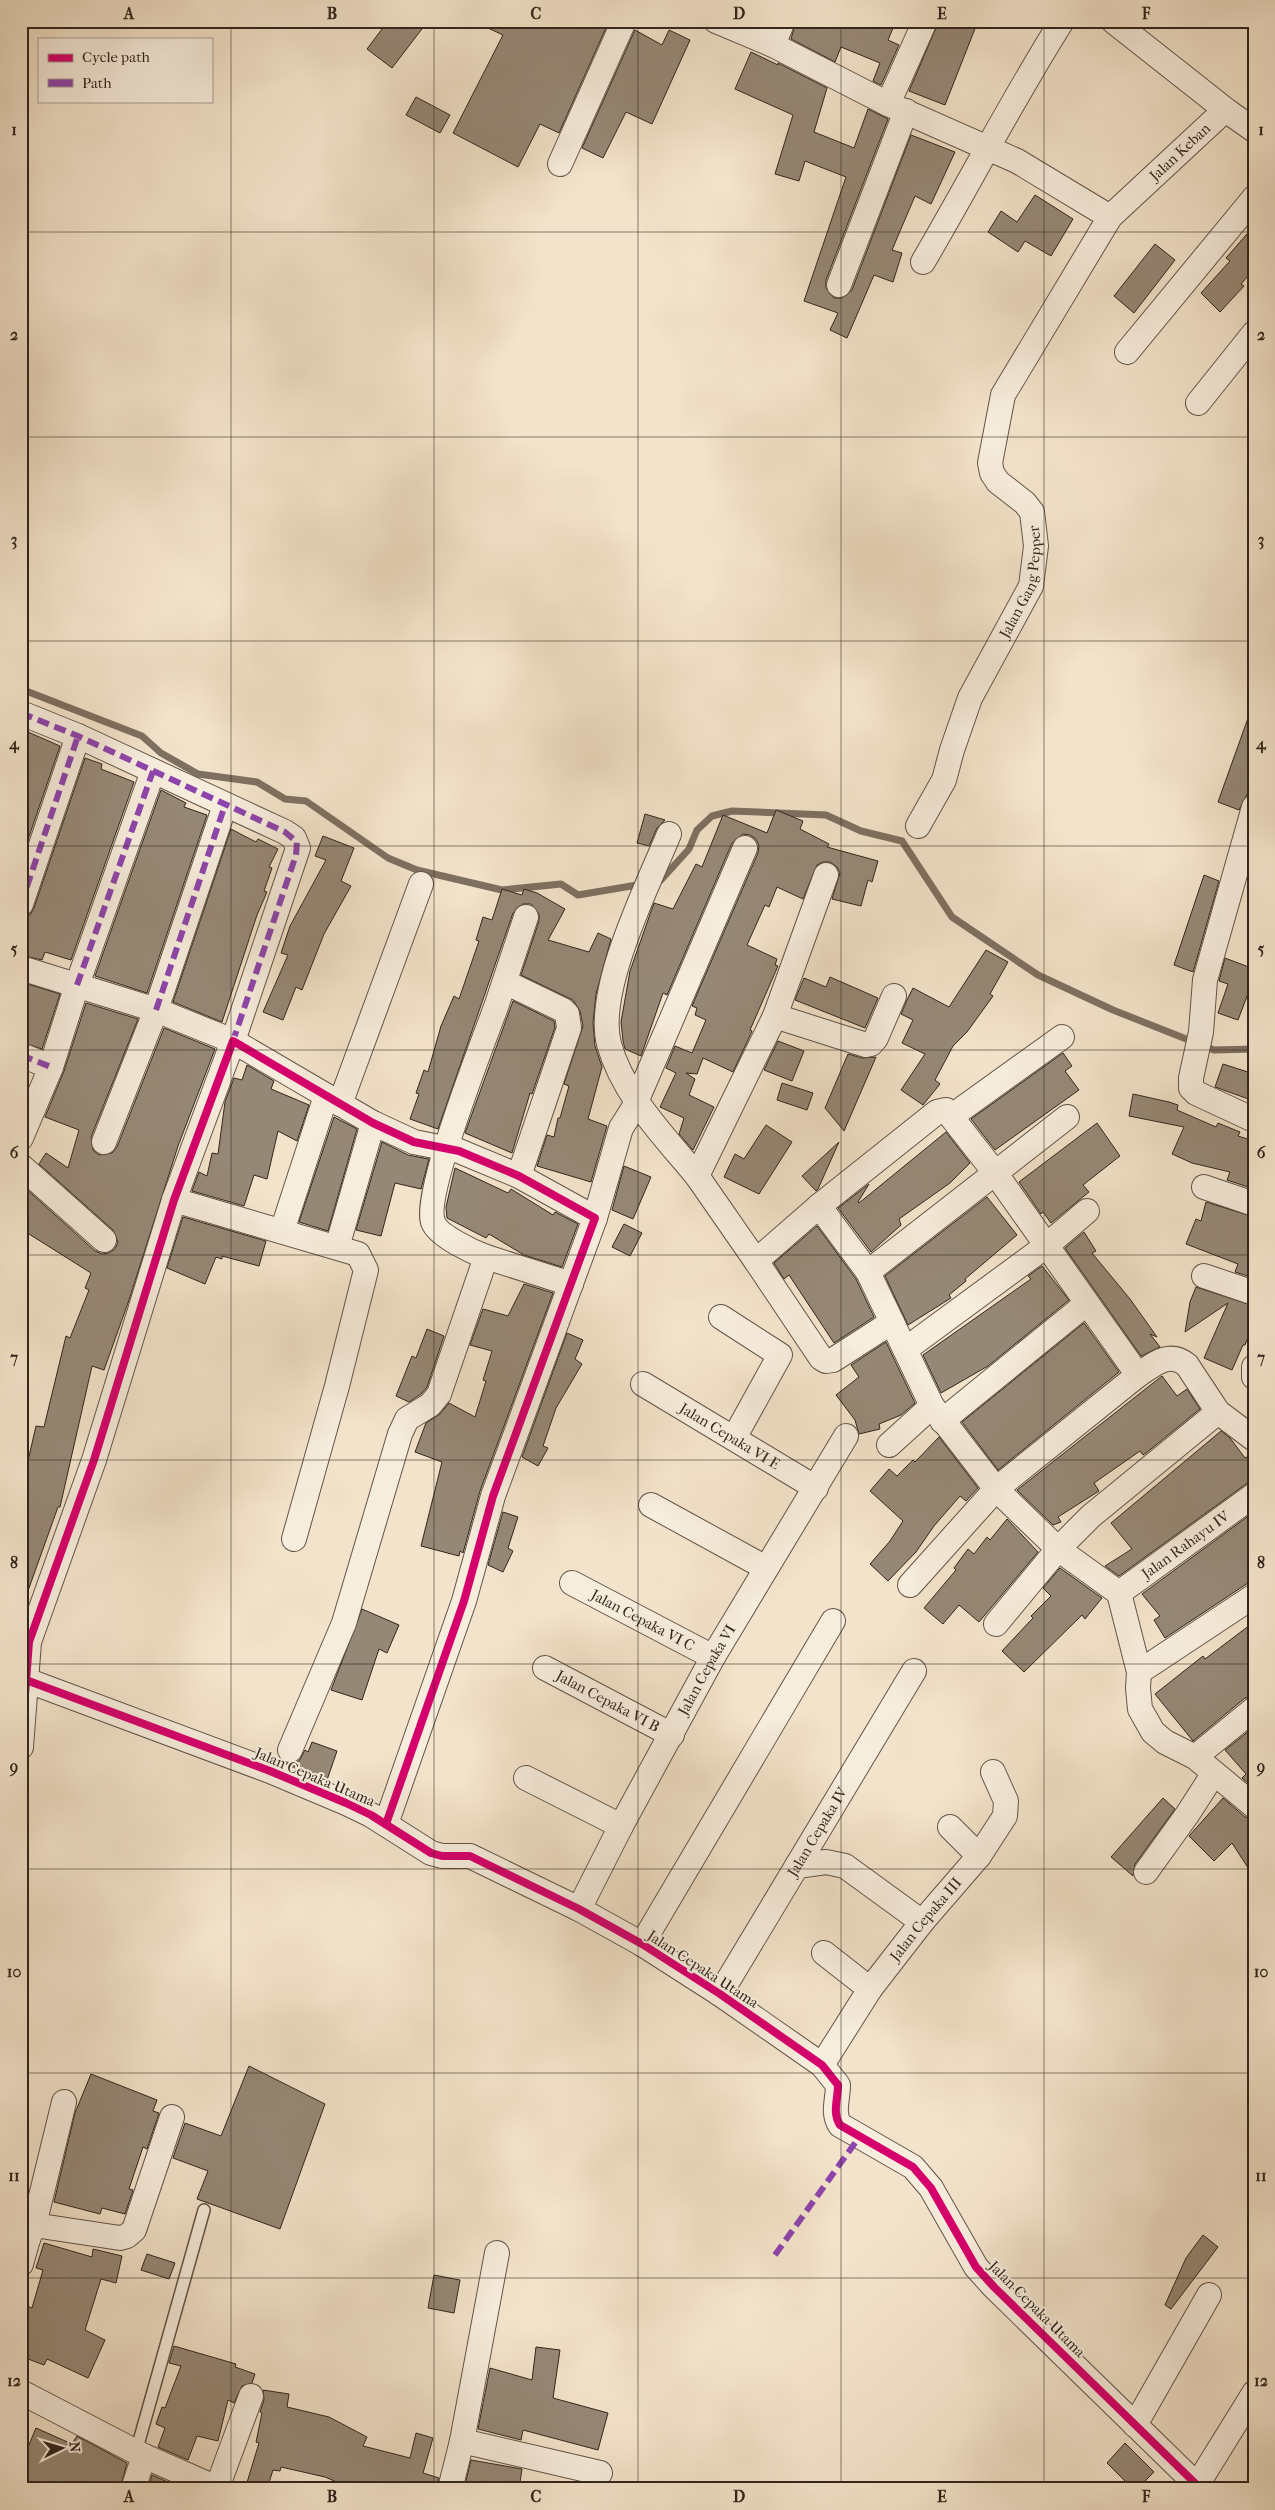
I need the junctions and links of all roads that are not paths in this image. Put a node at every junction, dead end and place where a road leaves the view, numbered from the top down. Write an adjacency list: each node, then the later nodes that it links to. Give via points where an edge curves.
1 (624, 21): 12 (street)
2 (716, 21): 7 (street)
3 (783, 21): 7 (street)
4 (925, 21): 8 (street)
5 (1062, 21): 11 (street)
6 (1113, 21): 9 (street)
7 (773, 45): 8 (street)
8 (897, 107): 11 (street); 16 (street)
9 (1227, 111): 10 (street); 14 (street, Jalan Keban)
10 (1252, 124)
11 (986, 147): 14 (street, via 1018,161); 15 (street, via 965,191)
12 (560, 164)
13 (1254, 198): 18 (street)
14 (1110, 217): 25 (street, Jalan Gang Pepper, via 1003,394 990,463 998,482 1032,512 1036,546 1031,586 970,698 944,780)
15 (923, 262)
16 (839, 285)
17 (1254, 333): 19 (street)
18 (1127, 352)
19 (1198, 403)
20 (21, 713): 21 (street)
21 (78, 736): 22 (street); 30 (street)
22 (153, 771): 23 (street); 34 (street)
23 (225, 805): 36 (street); 39 (street, via 285,832 294,838 298,848)
24 (1254, 808): 46 (street, via 1205,980 1201,1032 1191,1078 1191,1088 1196,1093)
25 (918, 826)
26 (669, 834): 43 (street, via 628,933 610,1000 609,1043)
27 (745, 848): 43 (street)
28 (826, 875): 37 (street)
29 (421, 884): 42 (street)
30 (21, 904)
31 (526, 917): 33 (street)
32 (21, 968): 34 (street)
33 (505, 982): 50 (street); 53 (street, via 563,1010 570,1028)
34 (77, 984): 36 (street); 41 (street)
35 (894, 996): 37 (street, via 876,1038 866,1045)
36 (156, 1010): 39 (street); 49 (street)
37 (774, 1016): 54 (street)
38 (1062, 1038): 44 (street)
39 (233, 1041): 42 (street); 56 (street)
40 (21, 1056): 41 (street)
41 (51, 1067): 48 (street)
42 (333, 1100): 47 (street); 61 (street)
43 (630, 1113): 54 (street); 60 (street)
44 (952, 1116): 52 (street); 58 (street, via 946,1110 937,1112)
45 (1067, 1117): 52 (street)
46 (1254, 1120)
47 (373, 1123): 50 (street, via 414,1142); 62 (street)
48 (21, 1138)
49 (104, 1142)
50 (446, 1148): 53 (street); 65 (street, via 432,1209 433,1222 437,1230)
51 (21, 1166): 63 (street)
52 (996, 1174): 64 (street); 67 (street)
53 (519, 1176): 60 (street)
54 (697, 1176): 66 (street)
55 (1204, 1187): 57 (street)
56 (174, 1200): 89 (street, via 358,1254 366,1270); 102 (street, via 94,1460 29,1642)
57 (1254, 1204)
58 (819, 1206): 66 (street); 67 (street)
59 (1087, 1211): 64 (street)
60 (595, 1218): 69 (street)
61 (285, 1222)
62 (340, 1237)
63 (104, 1240)
64 (1046, 1246): 71 (street); 74 (street)
65 (486, 1257): 69 (street); 106 (street, via 439,1394 430,1405 407,1419 400,1434 344,1624)
66 (756, 1261): 73 (street, via 826,1361 833,1360)
67 (868, 1272): 73 (street)
68 (1204, 1276): 70 (street)
69 (571, 1284): 112 (street, via 493,1496 464,1601)
70 (1254, 1293)
71 (1086, 1304): 76 (street); 80 (street)
72 (721, 1317): 82 (street, via 780,1355)
73 (892, 1322): 74 (street)
74 (906, 1349): 80 (street)
75 (1254, 1367): 77 (street)
76 (1138, 1375): 79 (street, via 1160,1360 1169,1357 1181,1360); 86 (street)
77 (1254, 1377)
78 (643, 1384): 82 (street, Jalan Cepaka VI E)
79 (1218, 1412): 83 (street); 90 (street, via 1091,1516)
80 (937, 1414): 84 (street); 86 (street)
81 (846, 1436): 85 (street, Jalan Cepaka VI)
82 (734, 1438): 85 (street, Jalan Cepaka VI E)
83 (1254, 1439)
84 (889, 1445)
85 (816, 1488): 91 (street, Jalan Cepaka VI)
86 (996, 1489): 90 (street); 93 (street)
87 (1254, 1496): 94 (street, Jalan Rahayu IV)
88 (651, 1505): 91 (street)
89 (294, 1539)
90 (1058, 1549): 94 (street); 97 (street)
91 (766, 1568): 98 (street, Jalan Cepaka VI)
92 (572, 1584): 98 (street, Jalan Cepaka VI C)
93 (910, 1585)
94 (1119, 1593): 101 (street)
95 (1254, 1596): 101 (street)
96 (833, 1621): 120 (street)
97 (996, 1624)
98 (713, 1657): 104 (street, Jalan Cepaka VI)
99 (545, 1668): 104 (street, Jalan Cepaka VI B)
100 (914, 1671): 116 (street, Jalan Cepaka IV)
101 (1139, 1672): 107 (street, via 1138,1698 1144,1719 1165,1742)
102 (26, 1680): 105 (street); 112 (street, Jalan Cepaka Utama, via 270,1770)
103 (1254, 1709): 107 (street)
104 (672, 1735): 113 (street, Jalan Cepaka VI)
105 (21, 1747)
106 (290, 1750)
107 (1195, 1758): 109 (street)
108 (993, 1772): 115 (street, Jalan Cepaka III, via 1002,1790 1005,1816)
109 (1214, 1773): 111 (street); 117 (street)
110 (526, 1778): 113 (street)
111 (1254, 1806)
112 (386, 1824): 118 (street, Jalan Cepaka Utama, via 431,1853 470,1856)
113 (621, 1826): 118 (street, Jalan Cepaka VI)
114 (950, 1827): 115 (street)
115 (979, 1856): 119 (street, Jalan Cepaka III)
116 (797, 1866): 119 (street, via 826,1862 845,1866); 123 (street, Jalan Cepaka IV)
117 (1146, 1872)
118 (579, 1909): 120 (street, Jalan Cepaka Utama)
119 (922, 1922): 122 (street, Jalan Cepaka III)
120 (642, 1944): 123 (street, Jalan Cepaka Utama)
121 (824, 1953): 122 (street)
122 (870, 1989): 124 (street, Jalan Cepaka III)
123 (720, 1994): 124 (street, Jalan Cepaka Utama)
124 (822, 2065): 135 (street, Jalan Cepaka Utama, via 838,2085 835,2111 840,2125 913,2167 931,2188 976,2267)
125 (64, 2102): 128 (street)
126 (172, 2117): 128 (street, via 134,2230 127,2236)
127 (204, 2210): 137 (lane)
128 (28, 2234): 130 (street)
129 (497, 2253): 136 (street)
130 (21, 2264)
131 (1209, 2295): 135 (street)
132 (21, 2392): 137 (street)
133 (1254, 2393): 139 (street)
134 (251, 2396): 140 (street)
135 (1134, 2426): 139 (street, Jalan Cepaka Utama)
136 (462, 2441): 138 (street); 142 (street)
137 (140, 2454): 140 (street); 141 (street)
138 (600, 2473)
139 (1199, 2487)
140 (218, 2488)
141 (133, 2489)
142 (450, 2489)

